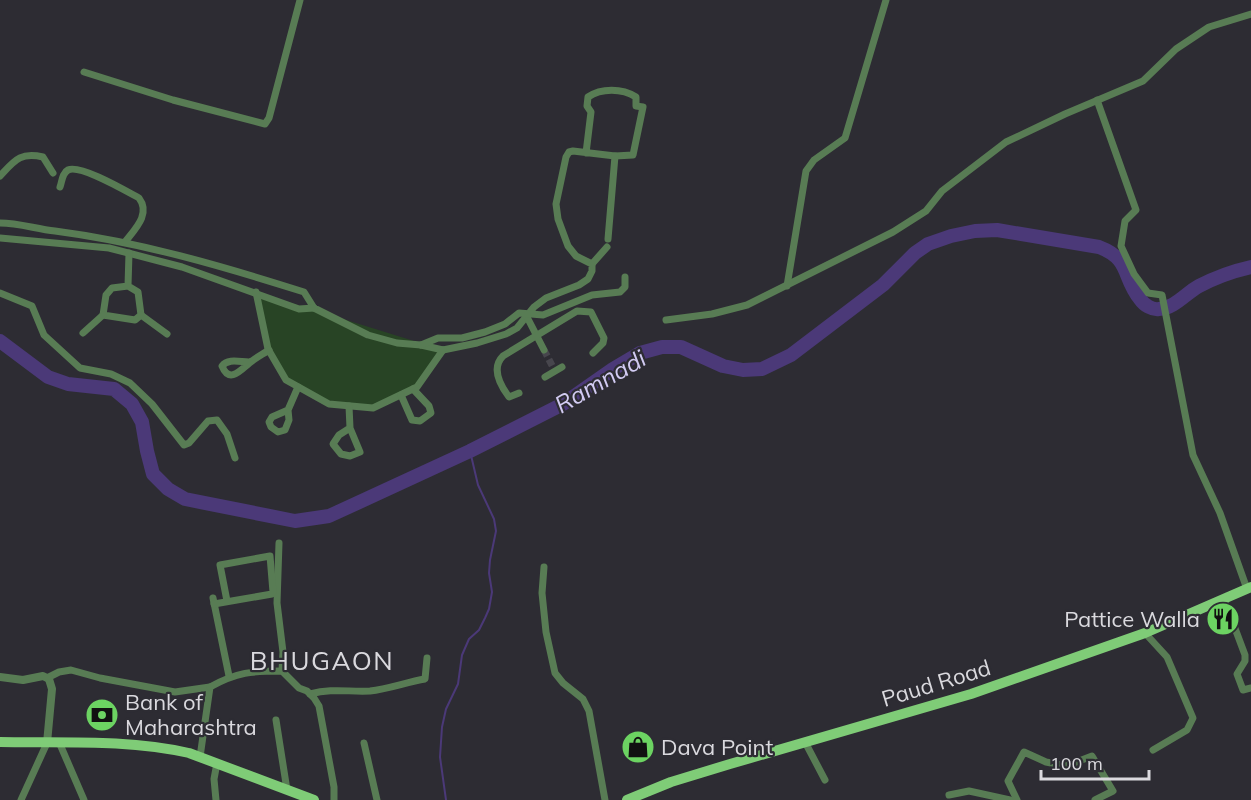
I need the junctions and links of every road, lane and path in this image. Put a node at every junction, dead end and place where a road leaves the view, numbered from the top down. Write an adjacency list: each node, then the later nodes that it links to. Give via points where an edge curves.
1 (300, 0): 4 (street, via 265,124)
2 (886, 0): 20 (street, via 844,138 814,159 806,171)
3 (1251, 14): 5 (street, via 1209,27 1176,49 1143,81)
4 (84, 72)
5 (1097, 100): 20 (street, via 1006,142 942,191 926,211); 49 (street, via 1136,210 1125,221 1121,246 1148,292 1162,295 1193,455)
6 (586, 153): 7 (street); 7 (street, via 591,112 588,98 606,90 628,92 636,97 636,106 643,107 636,150 633,155); 17 (street, via 573,151 566,157 556,204 568,246 576,256)
7 (615, 156): 13 (street)
8 (53, 173): 9 (street, via 43,157 26,154)
9 (0, 176)
10 (60, 187): 14 (street, via 64,173 76,169 139,198 143,216)
11 (0, 223): 14 (street)
12 (0, 238): 16 (street)
13 (608, 239)
14 (125, 242): 23 (street, via 191,257 304,292)
15 (607, 248): 17 (street)
16 (129, 253): 19 (street); 22 (street)
17 (592, 264): 26 (street, via 588,279 546,298)
18 (625, 277): 26 (street, via 625,287 620,292 592,295 543,315)
19 (128, 286): 24 (street, via 112,288 106,295); 25 (street, via 138,292)
20 (788, 286): 27 (street, via 727,311)
21 (0, 292): 46 (street, via 32,306 44,335 80,368 111,374 130,383 184,444 208,421 217,420 227,434)
22 (256, 292): 23 (street, via 299,309); 32 (street)
23 (314, 308): 31 (street, via 368,335)
24 (103, 315): 25 (street, via 135,320); 28 (street)
25 (141, 315): 29 (street)
26 (529, 315): 30 (street); 31 (street, via 519,313 485,332 462,338 438,338); 33 (street, via 506,334)
27 (666, 320)
28 (83, 333)
29 (167, 334)
30 (537, 335): 34 (street); 35 (street, via 577,311 591,312 604,338); 41 (street, via 499,360 498,377 509,397)
31 (421, 345): 33 (street)
32 (269, 350): 36 (street); 39 (street, via 286,380)
33 (442, 350): 40 (street)
34 (544, 350)
35 (593, 353)
36 (249, 362)
37 (562, 367): 38 (street)
38 (545, 377)
39 (298, 387): 43 (street, via 329,405); 44 (street)
40 (413, 389): 42 (street); 42 (street, via 431,413 420,421 412,420)
41 (519, 393)
42 (401, 395): 43 (street, via 373,408)
43 (349, 406): 45 (street)
44 (288, 410)
45 (350, 428)
46 (235, 458)
47 (279, 543): 54 (street, via 277,603)
48 (544, 567): 79 (street, via 546,632 555,673 583,699 589,711)
49 (1249, 588): 50 (main road, Paud Road)
50 (1224, 598): 52 (main road, Paud Road); 59 (street, via 1245,656 1237,674 1243,690)
51 (227, 601): 51 (street, via 272,594 270,556 220,565); 55 (street, via 213,601)
52 (1145, 633): 64 (main road, Paud Road, via 971,694); 67 (street, via 1167,657 1193,718 1187,730)
53 (427, 658): 60 (street, via 424,679 381,690 327,689)
54 (282, 671): 55 (street); 60 (street)
55 (229, 676): 58 (street)
56 (0, 677): 57 (street)
57 (47, 678): 58 (street, via 71,670 175,692); 65 (street, via 52,689)
58 (210, 687): 68 (street)
59 (1251, 688)
60 (310, 694): 77 (street, via 319,706)
61 (276, 720): 71 (street)
62 (0, 742): 65 (main road)
63 (59, 742): 65 (main road); 68 (main road, via 168,748); 74 (street)
64 (805, 742): 70 (street); 80 (main road, Paud Road, via 671,782)
65 (47, 743): 73 (street)
66 (364, 743): 78 (street)
67 (1153, 750)
68 (200, 757): 69 (main road)
69 (217, 764): 71 (main road); 75 (street)
70 (825, 780)
71 (287, 790): 76 (main road)
72 (950, 795): 81 (street, via 969,791)
73 (21, 800)
74 (84, 800)
75 (216, 800)
76 (314, 800)
77 (334, 800)
78 (376, 800)
79 (605, 800)
80 (627, 800)
81 (1010, 800)
82 (1017, 800): 83 (street, via 1008,781 1024,752 1066,766 1092,756 1113,791)
83 (1095, 800)

